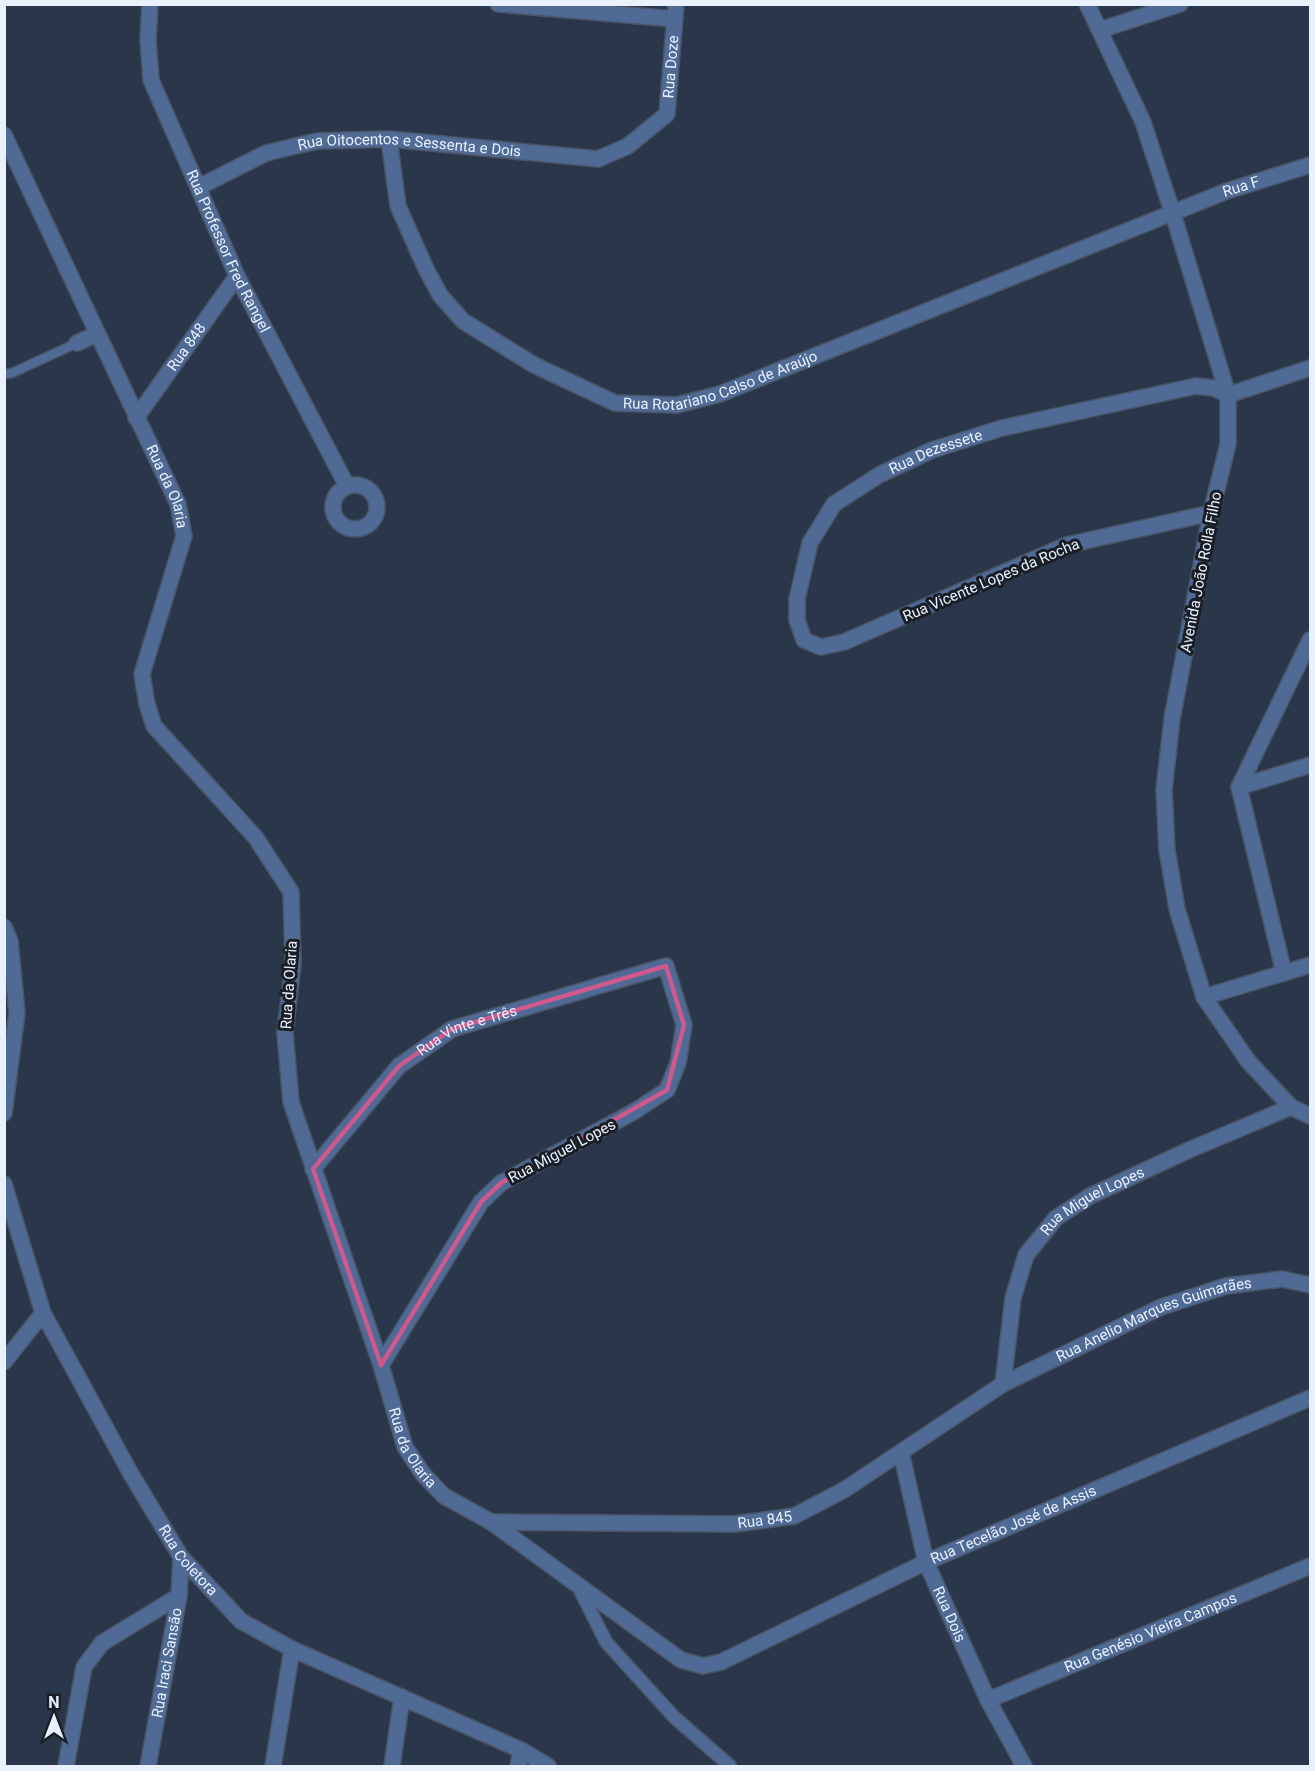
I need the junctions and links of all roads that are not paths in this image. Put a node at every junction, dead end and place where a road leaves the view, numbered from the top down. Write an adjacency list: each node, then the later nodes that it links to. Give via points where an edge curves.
1 (150, 4): 11 (street, Rua Professor Fred Rangel, via 151,80)
2 (498, 4): 5 (street)
3 (1087, 4): 6 (street, Avenida João Rolla Filho)
4 (1180, 4): 6 (street)
5 (675, 12): 9 (street, Rua Doze, via 667,114)
6 (1100, 30): 12 (street, Avenida João Rolla Filho, via 1143,122)
7 (4, 135): 14 (street, Rua da Olaria)
8 (389, 139): 9 (street, Rua Oitocentos e Sessenta e Dois, via 598,159); 11 (street, Rua Oitocentos e Sessenta e Dois, via 317,141 266,153); 12 (street, Rua Rotariano Celso de Araújo, via 398,206 440,295 463,321 534,365 615,403 677,405 720,394)
9 (628, 146)
10 (1311, 165): 12 (street, Rua F, via 1227,191)
11 (199, 187): 13 (street, Rua Professor Fred Rangel)
12 (1173, 214): 18 (street, Avenida João Rolla Filho)
13 (237, 276): 19 (street, Rua 848); 20 (street, Rua Professor Fred Rangel)
14 (97, 334): 15 (street); 19 (street, Rua da Olaria)
15 (77, 343): 17 (lane)
16 (1311, 368): 18 (street)
17 (4, 374)
18 (1227, 395): 21 (street, Avenida João Rolla Filho, via 1228,444); 23 (street, Rua Dezessete, via 1214,388 1196,386 1002,428 932,450 879,475 834,504 810,543 797,599 797,620 804,640 821,647)
19 (136, 418): 34 (street, Rua da Olaria, via 177,504 184,536 142,674 147,704 154,726 256,838 291,892 293,963 285,1033 291,1102)
20 (347, 486)
21 (1211, 513): 23 (street, Rua Vicente Lopes da Rocha, via 1067,545); 30 (street, Avenida João Rolla Filho, via 1172,719 1164,790 1167,850 1177,909)
22 (1311, 640): 25 (street)
23 (844, 642)
24 (1311, 765): 25 (street)
25 (1239, 787): 29 (street)
26 (6, 939): 32 (street, via 17,1013)
27 (1311, 965): 29 (street)
28 (666, 966): 34 (street, Rua Vinte e Três, via 452,1029 399,1066); 39 (street, Rua Miguel Lopes, via 684,1025 678,1063 667,1090 635,1112 501,1183 481,1202)
29 (1284, 973): 30 (street)
30 (1204, 998): 31 (street, Avenida João Rolla Filho, via 1248,1061)
31 (1291, 1107): 33 (street, Avenida João Rolla Filho); 40 (street, Rua Miguel Lopes, via 1090,1196 1056,1218 1026,1255 1013,1298)
32 (4, 1113)
33 (1311, 1116)
34 (313, 1169): 39 (street, Rua da Olaria)
35 (4, 1184): 37 (street, Rua Coletora)
36 (1311, 1285): 40 (street, Rua Anelio Marques Guimarães, via 1282,1279 1215,1289 1161,1307)
37 (43, 1312): 38 (street); 44 (street, Rua Coletora)
38 (4, 1362)
39 (381, 1365): 43 (street, Rua da Olaria, via 405,1447 423,1474 444,1496)
40 (1003, 1384): 42 (street, Rua 845)
41 (1311, 1398): 45 (street, Rua Tecelão José de Assis)
42 (901, 1452): 43 (street, Rua 845, via 844,1490 794,1516 735,1524); 45 (street, Rua Dois)
43 (491, 1522): 47 (street, Rua da Olaria)
44 (181, 1557): 48 (street, Rua Iraci Sansão); 49 (street, Rua Coletora, via 241,1621)
45 (926, 1562): 50 (street, Rua Tecelão José de Assis); 52 (street, Rua Dois)
46 (1311, 1566): 52 (street, Rua Genésio Vieira Campos)
47 (578, 1586): 50 (street, Rua da Olaria, via 681,1660 703,1666); 60 (street, via 606,1642 674,1717)
48 (179, 1596): 54 (street, via 102,1643 84,1667); 55 (street, Rua Iraci Sansão)
49 (292, 1649): 51 (street, Rua Coletora); 56 (street)
50 (721, 1662)
51 (402, 1697): 53 (street, Rua Coletora); 57 (street)
52 (988, 1700): 61 (street, Rua Dois)
53 (521, 1750): 58 (street); 59 (street, Rua Coletora)
54 (66, 1767)
55 (148, 1767)
56 (273, 1767)
57 (392, 1767)
58 (518, 1767)
59 (548, 1767)
60 (730, 1767)
61 (1024, 1767)

